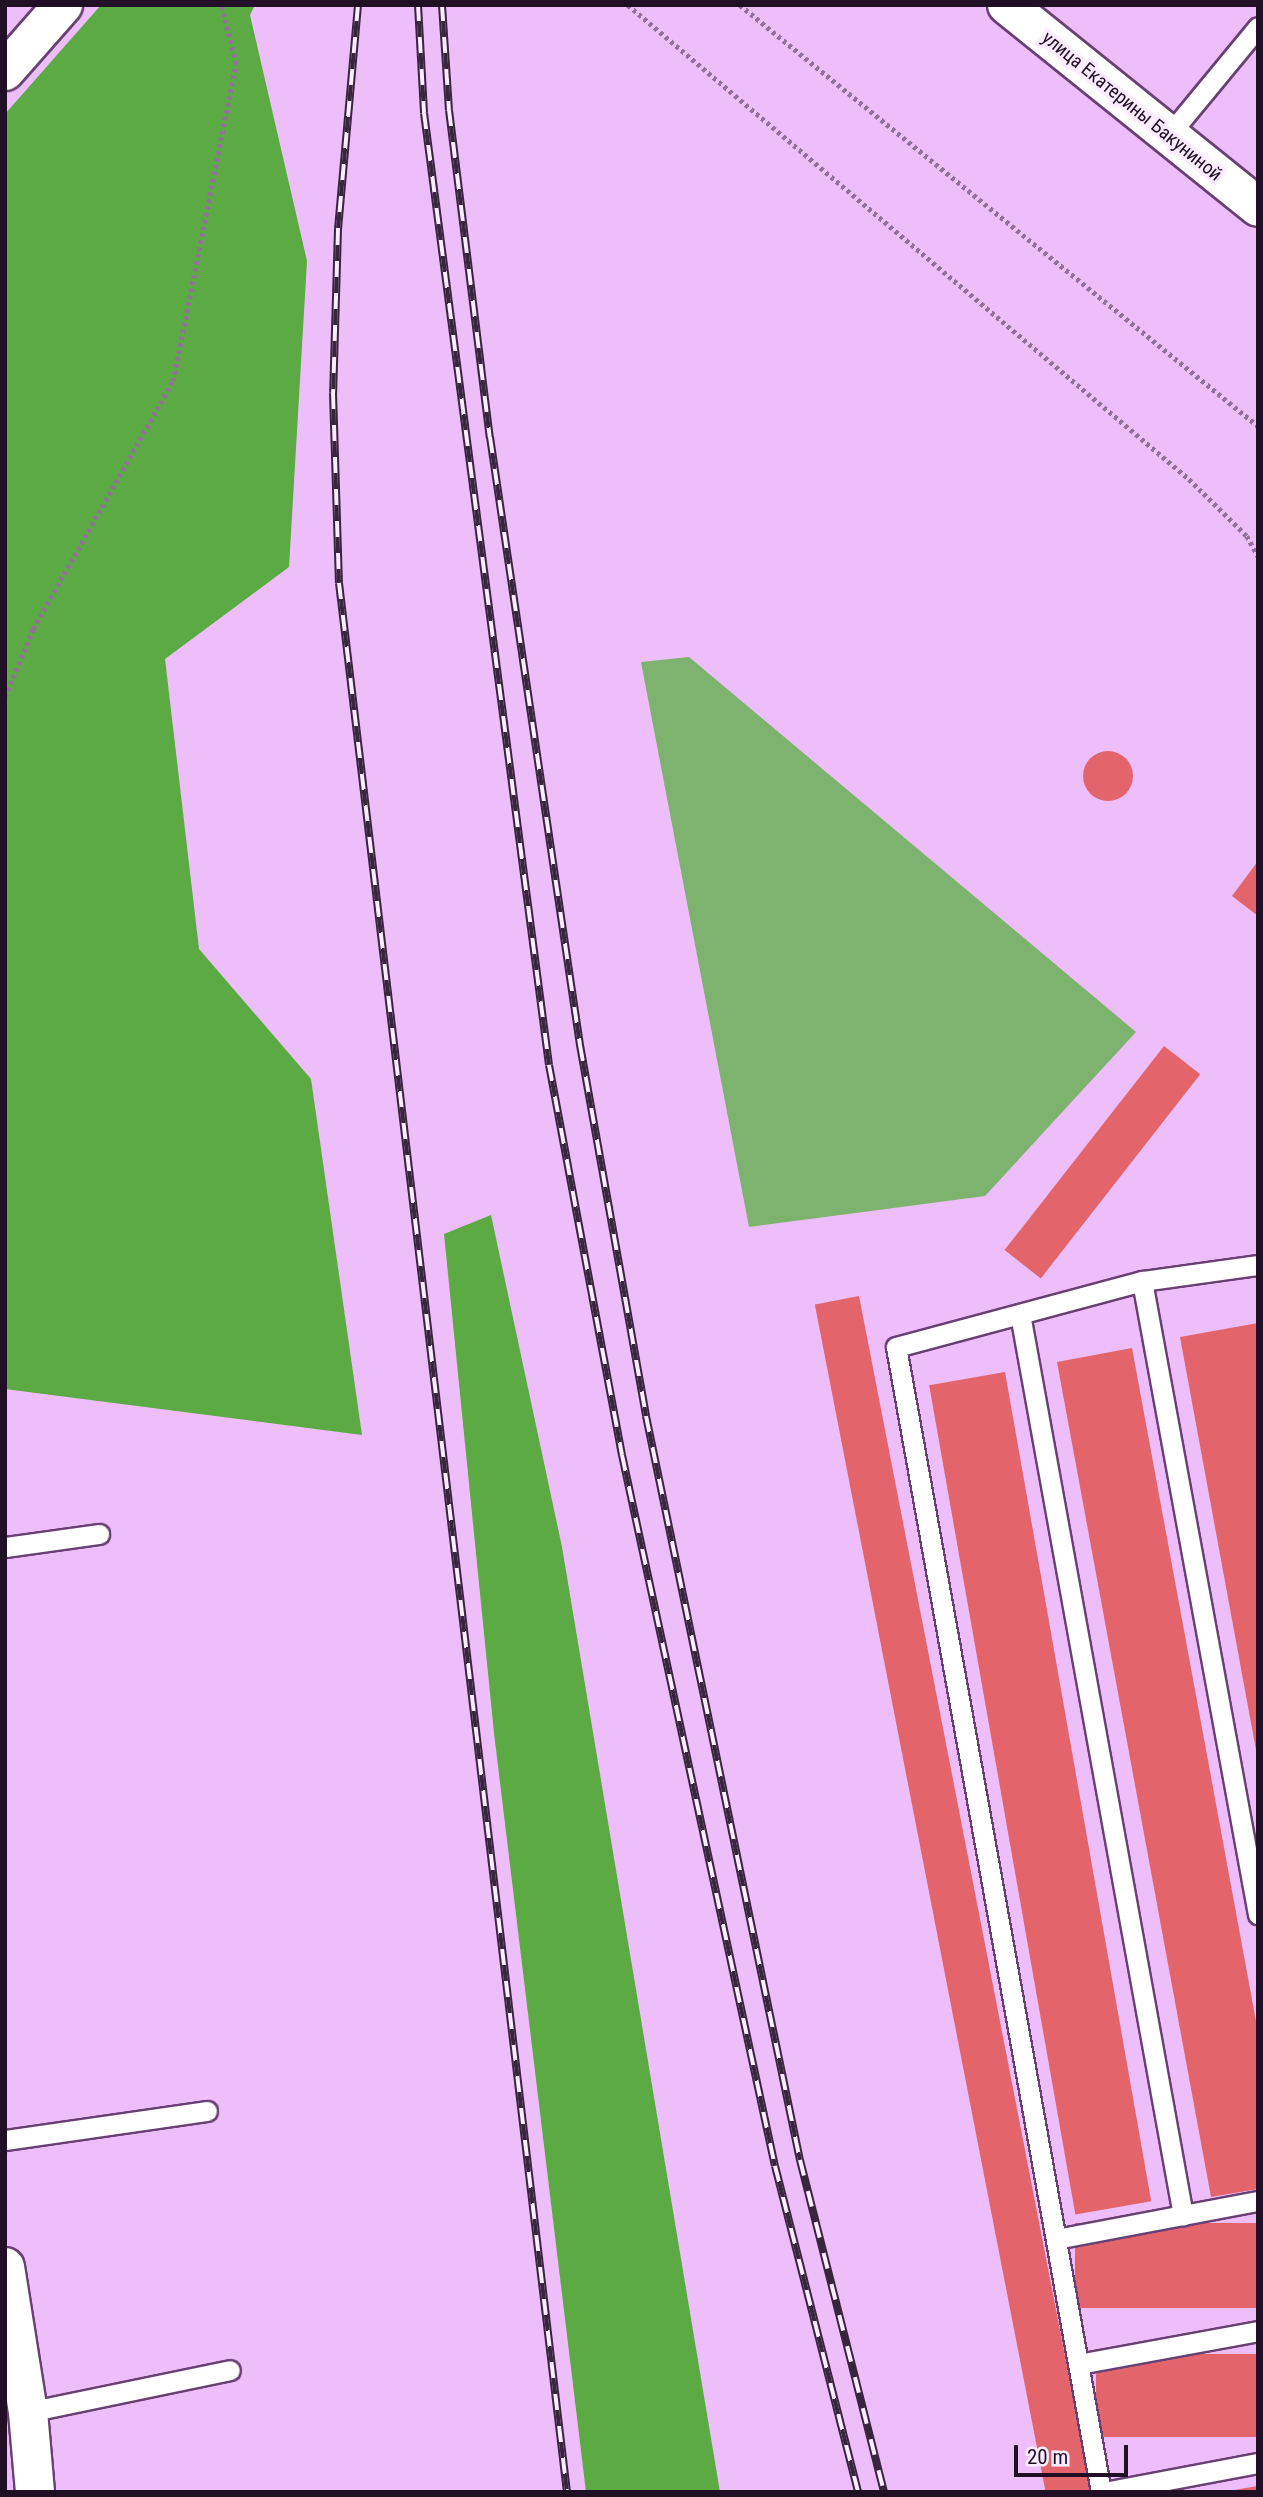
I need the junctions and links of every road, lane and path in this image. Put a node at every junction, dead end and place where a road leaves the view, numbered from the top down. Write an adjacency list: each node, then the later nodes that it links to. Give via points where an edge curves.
1 (221, 5): 12 (path, via 236,65 173,380 33,629)
2 (628, 5): 11 (path, via 1189,479 1247,536)
3 (740, 5): 10 (path)
4 (1007, 5): 8 (street, улица Екатерины Бакуниной)
5 (62, 6): 7 (street)
6 (1258, 27): 8 (lane)
7 (5, 71)
8 (1168, 136): 9 (street, улица Екатерины Бакуниной)
9 (1258, 207)
10 (1258, 426)
11 (1258, 556)
12 (5, 698)
13 (1258, 1265): 14 (lane)
14 (1142, 1281): 15 (lane); 18 (lane)
15 (1020, 1314): 22 (lane); 23 (lane, via 896,1347)
16 (99, 1534): 17 (lane)
17 (5, 1547)
18 (1258, 1914)
19 (207, 2111): 20 (lane)
20 (5, 2140)
21 (1258, 2201): 22 (lane)
22 (1183, 2215): 23 (lane)
23 (1056, 2239): 26 (lane)
24 (5, 2267): 28 (street)
25 (1258, 2331): 26 (lane)
26 (1079, 2364): 31 (lane)
27 (230, 2370): 28 (lane)
28 (28, 2412): 30 (street)
29 (1258, 2463): 31 (lane)
30 (35, 2492)
31 (1103, 2492)

